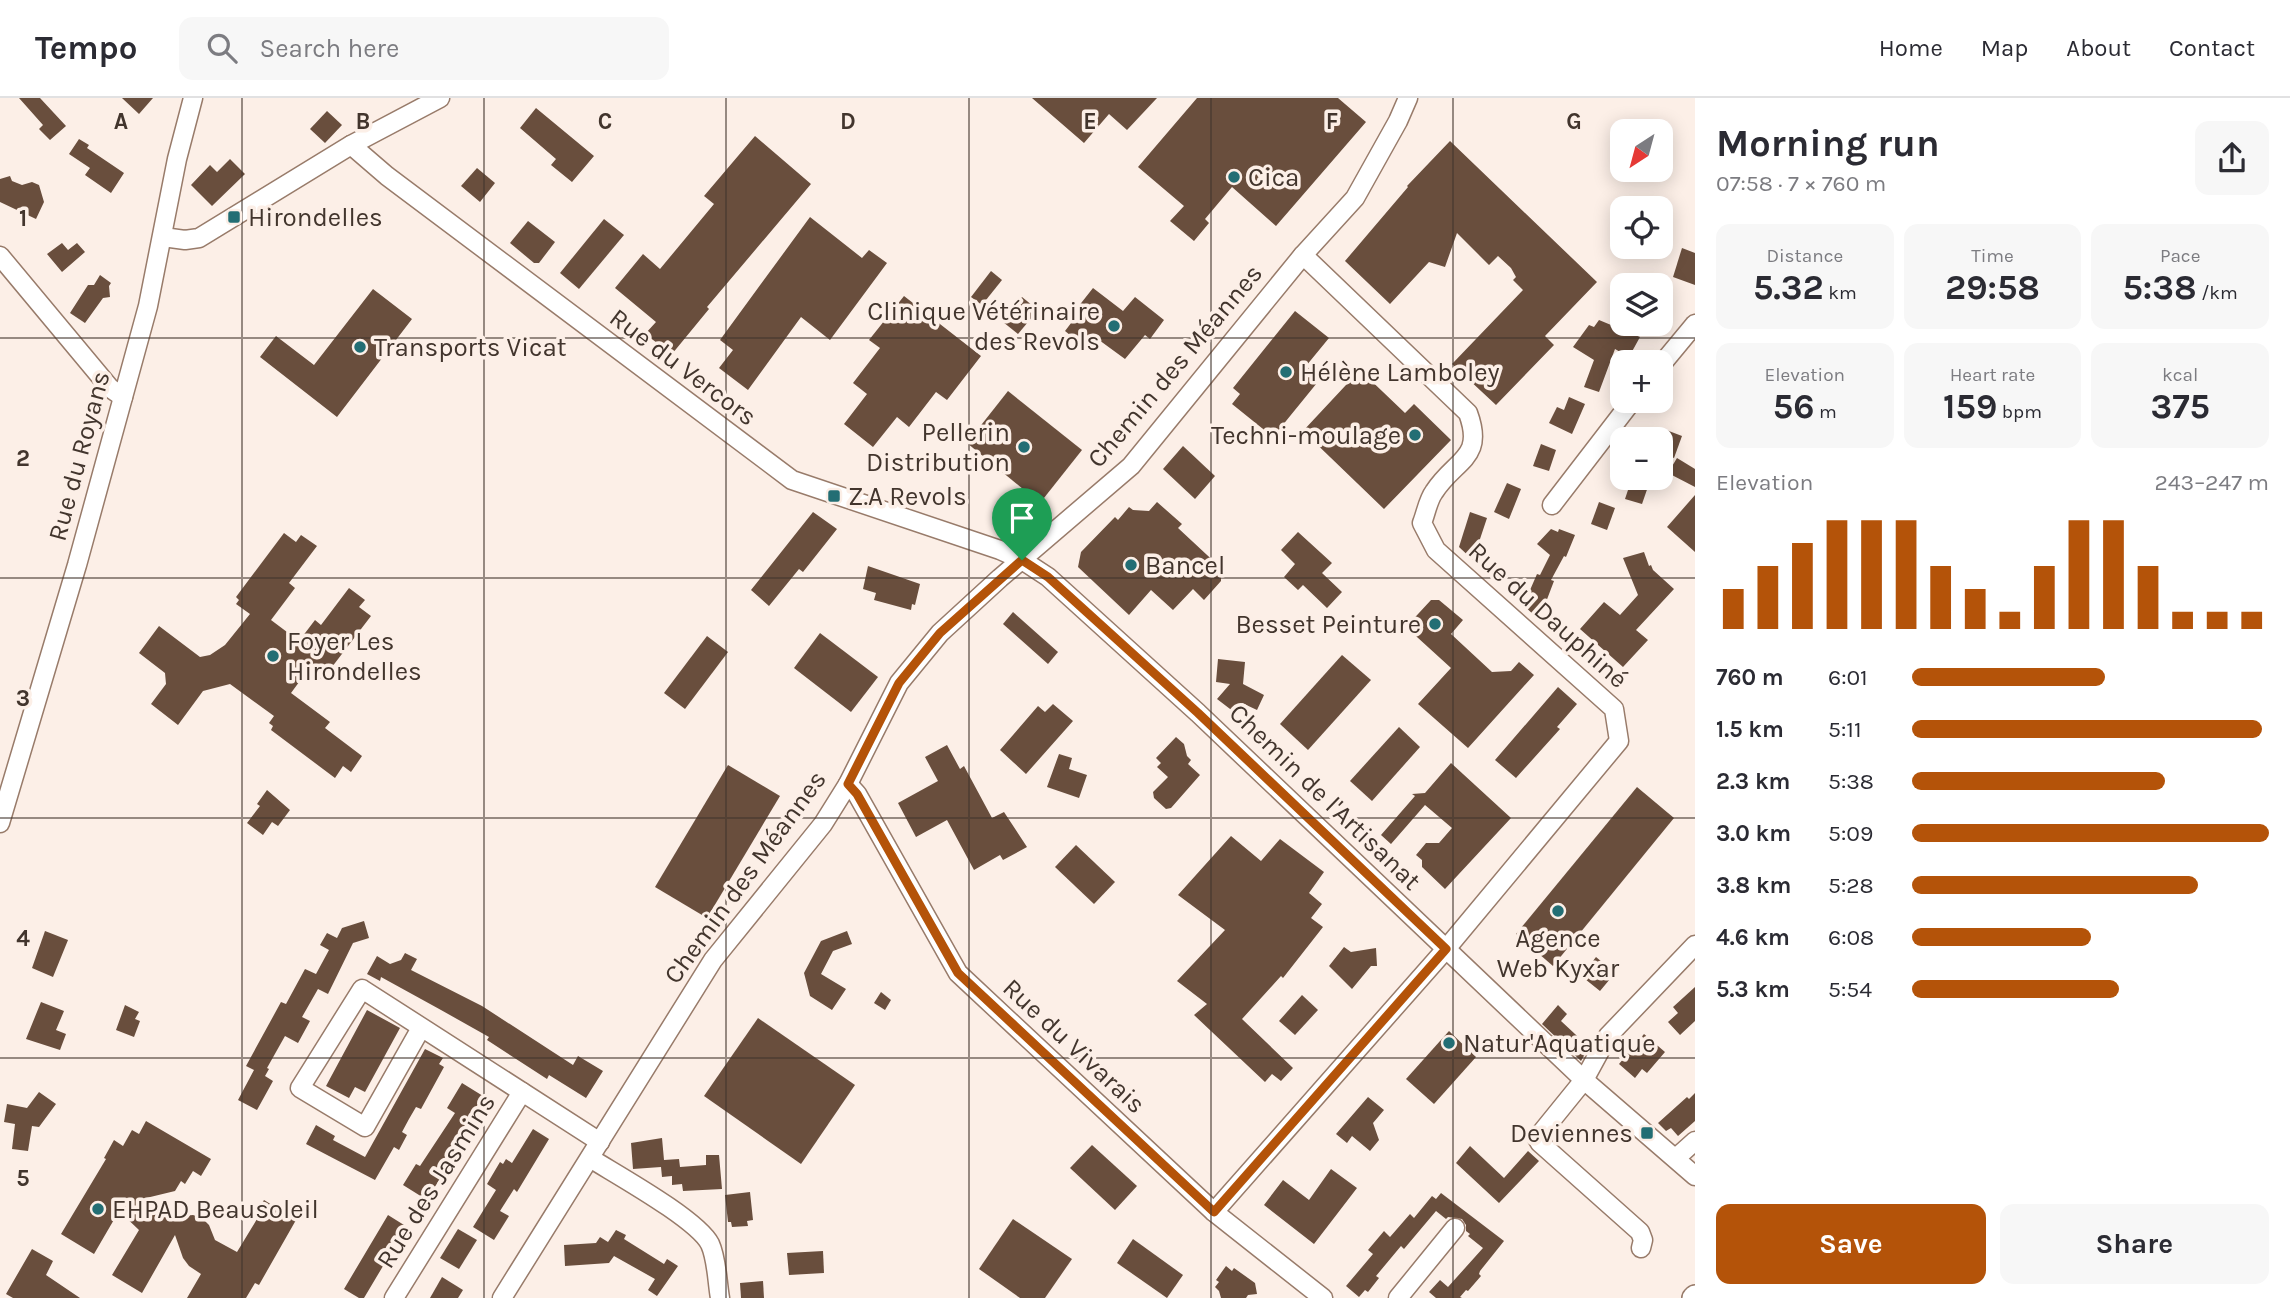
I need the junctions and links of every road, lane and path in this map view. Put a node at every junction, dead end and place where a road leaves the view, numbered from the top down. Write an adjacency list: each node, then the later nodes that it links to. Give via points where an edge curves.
1 (193, 98): 5 (street, Rue du Royans)
2 (440, 98): 4 (street)
3 (1408, 98): 6 (street, Chemin des Méannes, via 1355,198)
4 (351, 145): 5 (street, via 198,238); 13 (street, Rue du Vercors, via 792,480)
5 (163, 237): 10 (street, Rue du Royans)
6 (1303, 254): 13 (street, Chemin des Méannes, via 1131,466); 18 (street, Rue du Dauphiné, via 1468,413 1474,431 1471,450 1433,492 1422,523 1436,550 1614,709 1619,741)
7 (0, 256): 10 (street, via 110,388)
8 (1695, 324): 9 (street)
9 (1673, 351)
10 (123, 397): 15 (street, Rue du Royans, via 77,565)
11 (1623, 413): 12 (street)
12 (1552, 505)
13 (1022, 560): 14 (street, Chemin des Méannes, via 940,633 899,683); 18 (street, Chemin de l'Artisanat, via 1048,577 1188,704)
14 (848, 784): 23 (street, Chemin des Méannes, via 823,824 713,960); 27 (street, Rue du Vivarais, via 958,973)
15 (4, 799): 16 (street, Rue du Royans)
16 (0, 823)
17 (1695, 945): 20 (street, via 1608,1036)
18 (1446, 949): 20 (street, Chemin de l'Artisanat); 27 (street, Rue du Dauphiné)
19 (421, 1028): 19 (street, via 362,989 300,1088 365,1126); 21 (street)
20 (1584, 1080): 25 (street, Chemin de l'Artisanat); 29 (street, via 1536,1138 1640,1232)
21 (522, 1092): 23 (street); 30 (street, Rue des Jasmins)
22 (1695, 1141): 25 (street)
23 (600, 1142): 24 (street, Chemin des Méannes)
24 (590, 1158): 31 (street, Chemin des Méannes); 32 (street, via 701,1232 710,1245)
25 (1676, 1158): 26 (street, Chemin de l'Artisanat)
26 (1695, 1176)
27 (1214, 1212): 33 (street, Rue du Vivarais)
28 (1455, 1228): 34 (street)
29 (1641, 1248)
30 (394, 1298)
31 (502, 1298)
32 (720, 1298)
33 (1323, 1298)
34 (1398, 1298)

